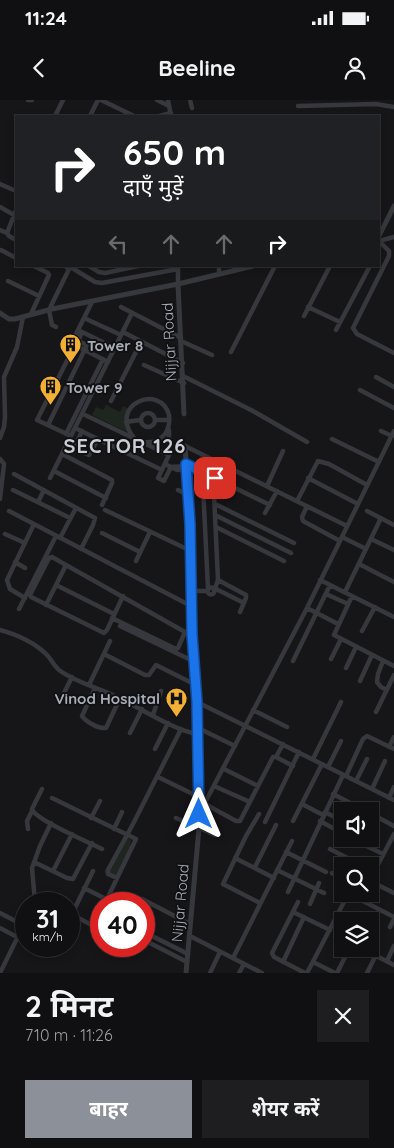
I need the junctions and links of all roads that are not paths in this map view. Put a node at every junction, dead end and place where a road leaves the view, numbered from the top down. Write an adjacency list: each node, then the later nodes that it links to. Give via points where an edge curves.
1 (28, 100): 2 (street)
2 (32, 100)
3 (63, 100): 12 (street)
4 (99, 100): 13 (street); 14 (street)
5 (157, 100): 8 (street)
6 (168, 100): 8 (street)
7 (190, 100): 11 (street)
8 (169, 106): 15 (street)
9 (298, 106): 10 (street, via 382,104)
10 (394, 107)
11 (192, 108)
12 (56, 115)
13 (91, 115)
14 (132, 115)
15 (171, 115)
16 (0, 184): 17 (street)
17 (15, 191)
18 (394, 206): 23 (street)
19 (0, 207): 20 (street)
20 (15, 212): 22 (street)
21 (0, 230): 22 (street)
22 (7, 233): 25 (street)
23 (380, 234)
24 (394, 237): 26 (street)
25 (15, 239)
26 (380, 241)
27 (380, 242): 68 (street, via 389,251 389,256 354,328 357,334)
28 (1, 250): 29 (street)
29 (15, 257)
30 (36, 267): 45 (street, via 49,274)
31 (66, 267): 46 (street, via 69,269)
32 (72, 267): 41 (street, via 98,283)
33 (91, 267): 34 (street, via 105,273)
34 (127, 267)
35 (159, 267): 41 (street)
36 (220, 267): 42 (street)
37 (249, 267): 42 (street)
38 (274, 267): 67 (street)
39 (329, 267): 49 (street)
40 (369, 267): 58 (street)
41 (166, 270): 44 (street, Nijjar Road, via 178,268)
42 (221, 274): 44 (street)
43 (8, 281): 45 (street)
44 (178, 284): 47 (street); 63 (street, Nijjar Road)
45 (39, 296): 54 (street)
46 (54, 297): 50 (street); 51 (street)
47 (92, 302): 50 (street); 57 (street)
48 (121, 307): 53 (street)
49 (308, 307): 56 (street); 58 (street)
50 (58, 308): 51 (street)
51 (49, 310): 54 (street); 59 (street, via 52,325)
52 (0, 313): 55 (street, via 9,319)
53 (132, 313): 62 (street); 63 (street)
54 (31, 314): 55 (street)
55 (23, 316): 98 (street, via 17,347 4,377 5,417)
56 (304, 316)
57 (84, 318): 61 (street); 62 (street)
58 (340, 322): 60 (street)
59 (56, 327)
60 (336, 330)
61 (78, 332): 65 (street); 66 (street, via 78,341 87,346)
62 (122, 334): 64 (street); 65 (street)
63 (181, 339): 69 (street); 72 (street, Nijjar Road)
64 (141, 342): 72 (street); 83 (street)
65 (115, 348): 71 (street)
66 (85, 350): 70 (street); 76 (street, via 75,345); 79 (street)
67 (231, 352)
68 (394, 353)
69 (212, 356)
70 (103, 359): 71 (street); 97 (street)
71 (108, 362): 93 (street)
72 (183, 363): 74 (street, Nijjar Road)
73 (144, 365): 77 (street)
74 (184, 376): 77 (street, Nijjar Road); 103 (street)
75 (376, 377): 78 (street)
76 (57, 381): 79 (street); 80 (street)
77 (184, 383): 85 (street, Nijjar Road)
78 (394, 386)
79 (67, 387): 82 (street)
80 (53, 388): 82 (street); 91 (street, via 38,420)
81 (360, 390): 84 (street)
82 (63, 394): 91 (street)
83 (111, 401)
84 (394, 408)
85 (184, 414)
86 (85, 415): 100 (street)
87 (140, 420): 88 (street, via 148,413); 88 (street, via 148,427); 90 (street)
88 (155, 420): 89 (street)
89 (169, 420): 90 (street, via 162,404 144,399 129,410); 92 (street)
90 (126, 422): 100 (street)
91 (48, 425): 97 (street)
92 (169, 426): 102 (street, via 158,440); 107 (street)
93 (75, 428): 95 (street); 97 (street)
94 (381, 430): 96 (street)
95 (82, 431): 99 (street); 99 (street, via 74,448 89,455)
96 (393, 433): 109 (street)
97 (68, 435): 106 (street)
98 (0, 438)
99 (98, 438): 113 (street)
100 (134, 438): 102 (street)
101 (332, 438): 109 (street)
102 (141, 442): 107 (street)
103 (307, 442)
104 (186, 446): 111 (street, Nijjar Road); 120 (street)
105 (283, 450): 120 (street)
106 (62, 454): 114 (street); 127 (street, via 112,480)
107 (169, 455): 110 (street)
108 (0, 459): 128 (street, via 4,464)
109 (379, 462): 118 (street)
110 (165, 464): 112 (street); 113 (street)
111 (186, 466): 112 (street, via 179,470); 125 (street, Nijjar Road); 133 (street)
112 (171, 467): 113 (street, via 164,481 158,478)
113 (162, 470)
114 (54, 471): 116 (street); 127 (street)
115 (14, 474): 122 (street)
116 (50, 478)
117 (308, 478): 118 (street, via 320,460); 129 (street); 132 (street)
118 (367, 485): 132 (street)
119 (203, 486): 171 (street)
120 (267, 486): 124 (street)
121 (12, 490): 130 (street)
122 (44, 490): 130 (street); 135 (street)
123 (178, 490): 125 (street)
124 (278, 491): 129 (street); 133 (street)
125 (188, 495): 157 (street, Nijjar Road)
126 (214, 495): 131 (street)
127 (106, 498): 146 (street, via 103,508)
128 (0, 499)
129 (297, 501): 134 (street)
130 (38, 502): 140 (street)
131 (215, 504): 139 (street); 153 (street)
132 (358, 504): 144 (street)
133 (270, 505): 138 (street)
134 (307, 506): 144 (street); 150 (street, via 303,521)
135 (76, 508): 140 (street); 154 (street, via 95,519)
136 (367, 511): 141 (street)
137 (9, 512): 142 (street)
138 (265, 514)
139 (215, 515): 145 (street); 159 (street)
140 (70, 518): 149 (street)
141 (381, 518): 143 (street); 151 (street)
142 (34, 524): 149 (street); 152 (street)
143 (394, 525)
144 (347, 526): 150 (street)
145 (216, 527): 161 (street); 166 (street)
146 (150, 532): 157 (street); 158 (street)
147 (102, 533): 158 (street)
148 (5, 534): 152 (street)
149 (58, 537): 154 (street); 178 (street)
150 (341, 539): 155 (street); 167 (street)
151 (372, 539): 155 (street); 156 (street)
152 (24, 543): 162 (street)
153 (294, 543)
154 (81, 549): 182 (street)
155 (366, 549): 163 (street)
156 (394, 550)
157 (191, 551): 174 (street, Nijjar Road)
158 (140, 552): 160 (street)
159 (291, 553)
160 (136, 560)
161 (284, 561)
162 (15, 562): 165 (street); 178 (street, via 7,583 10,589)
163 (359, 564): 168 (street); 173 (street)
164 (66, 565): 169 (street); 176 (street); 181 (street, via 49,558 30,595)
165 (25, 568)
166 (218, 580): 172 (street); 179 (street, via 245,594)
167 (320, 580): 170 (street); 185 (street)
168 (394, 582)
169 (56, 585): 181 (street); 188 (street)
170 (330, 585): 175 (street); 177 (street)
171 (208, 590): 172 (street, via 211,595); 174 (street)
172 (215, 590): 179 (street)
173 (346, 590)
174 (192, 591): 182 (street, Nijjar Road)
175 (326, 594): 180 (street); 187 (street)
176 (123, 596): 188 (street); 194 (street)
177 (352, 596): 180 (street); 183 (street)
178 (25, 598): 184 (street)
179 (244, 603): 186 (street)
180 (348, 604): 190 (street)
181 (46, 605): 188 (street, via 102,632 106,632)
182 (192, 607): 195 (street, Nijjar Road)
183 (375, 607): 189 (street); 193 (street)
184 (19, 608)
185 (307, 608): 187 (street); 220 (street)
186 (240, 612)
187 (317, 612): 190 (street); 202 (street)
188 (113, 616): 194 (street, via 176,648)
189 (394, 617)
190 (338, 624): 196 (street, via 334,635)
191 (120, 626): 204 (street)
192 (0, 630): 208 (street, via 28,640 47,655 56,668)
193 (362, 631)
194 (185, 632): 195 (street)
195 (192, 634): 204 (street, Nijjar Road)
196 (341, 639): 198 (street); 201 (street)
197 (110, 640): 199 (street)
198 (356, 647): 200 (street); 206 (street)
199 (104, 654): 210 (street); 211 (street, via 145,675 149,675 156,665)
200 (372, 655): 203 (street); 209 (street)
201 (331, 659)
202 (293, 661)
203 (383, 661): 205 (street); 214 (street, via 378,682)
204 (195, 662): 211 (street, Nijjar Road)
205 (394, 666)
206 (346, 668)
207 (394, 675): 214 (street)
208 (72, 677): 210 (street); 216 (street)
209 (360, 681)
210 (89, 685): 212 (street)
211 (196, 685): 217 (street, Nijjar Road)
212 (95, 688): 215 (street); 215 (street, via 82,716 102,728 106,728)
213 (161, 690): 222 (street)
214 (387, 690): 221 (street)
215 (120, 698): 219 (street)
216 (61, 699)
217 (197, 702): 224 (street); 226 (street, Nijjar Road)
218 (341, 702): 238 (street)
219 (142, 709): 222 (street); 228 (street)
220 (253, 710): 224 (street); 225 (street)
221 (376, 712)
222 (153, 715): 223 (street)
223 (168, 722): 227 (street); 235 (street)
224 (245, 726): 232 (street); 233 (street)
225 (286, 727)
226 (198, 728): 229 (street, Nijjar Road); 233 (street)
227 (181, 729): 229 (street); 246 (street)
228 (130, 733)
229 (198, 734): 254 (street, Nijjar Road)
230 (394, 737): 234 (street)
231 (341, 741): 243 (street)
232 (283, 744): 236 (street); 237 (street)
233 (235, 746): 244 (street)
234 (392, 748): 245 (street, via 370,737 365,738)
235 (155, 749)
236 (299, 752): 238 (street); 242 (street)
237 (276, 757): 242 (street); 249 (street, via 272,757)
238 (313, 759): 241 (street)
239 (367, 759): 247 (street)
240 (385, 761): 252 (street)
241 (322, 764): 243 (street); 261 (street)
242 (293, 766): 272 (street)
243 (328, 767): 245 (street)
244 (224, 769): 248 (street); 249 (street)
245 (345, 775): 247 (street); 253 (street)
246 (158, 777): 254 (street); 283 (street)
247 (356, 781): 252 (street)
248 (214, 786): 258 (street); 260 (street)
249 (258, 786): 258 (street)
250 (394, 786): 256 (street)
251 (42, 789): 262 (street)
252 (372, 789): 256 (street)
253 (334, 794): 259 (street); 264 (street)
254 (199, 797): 265 (street, Nijjar Road)
255 (52, 798): 268 (street)
256 (391, 799)
257 (100, 801): 268 (street)
258 (250, 802): 260 (street, via 243,818 238,821)
259 (349, 802)
260 (205, 804): 265 (street)
261 (302, 804): 264 (street); 273 (street)
262 (32, 811): 274 (street); 278 (street)
263 (122, 812): 279 (street)
264 (324, 813): 267 (street); 271 (street)
265 (199, 814): 277 (street, Nijjar Road)
266 (259, 814): 293 (street)
267 (334, 817)
268 (91, 818): 279 (street)
269 (176, 818): 277 (street)
270 (379, 818): 276 (street)
271 (320, 821): 280 (street); 294 (street)
272 (265, 822)
273 (293, 822)
274 (50, 823): 281 (street); 296 (street)
275 (276, 825): 297 (street)
276 (394, 826)
277 (199, 828): 284 (street); 327 (street, Nijjar Road)
278 (28, 829)
279 (114, 829): 283 (street)
280 (334, 829)
281 (72, 834): 286 (street); 299 (street)
282 (394, 834): 291 (street)
283 (127, 835): 302 (street, via 108,872); 302 (street, via 136,839)
284 (215, 835)
285 (292, 841): 290 (street)
286 (92, 844): 288 (street); 299 (street, via 73,879)
287 (369, 847): 291 (street)
288 (102, 849)
289 (330, 849): 292 (street)
290 (286, 852): 294 (street); 298 (street)
291 (384, 854): 295 (street)
292 (346, 857)
293 (235, 858): 297 (street); 319 (street, via 223,884)
294 (302, 861): 301 (street); 304 (street)
295 (379, 861)
296 (34, 862): 299 (street); 309 (street)
297 (255, 868): 303 (street)
298 (277, 870): 303 (street); 304 (street)
299 (54, 871)
300 (93, 871): 307 (street)
301 (326, 872)
302 (117, 878): 311 (street)
303 (274, 878): 319 (street)
304 (294, 878): 308 (street); 312 (street)
305 (318, 883): 308 (street)
306 (379, 885): 314 (street)
307 (84, 888): 310 (street); 315 (street)
308 (316, 889): 313 (street); 320 (street)
309 (33, 892)
310 (92, 892)
311 (110, 892)
312 (288, 892)
313 (324, 892)
314 (394, 893)
315 (80, 895)
316 (298, 902): 322 (street)
317 (344, 902): 330 (street)
318 (365, 902): 325 (street)
319 (260, 903): 342 (street)
320 (310, 904)
321 (155, 906): 327 (street)
322 (293, 912): 324 (street); 345 (street, via 272,953)
323 (0, 914): 326 (street)
324 (304, 917): 330 (street); 345 (street)
325 (394, 918): 328 (street)
326 (15, 921)
327 (190, 924): 332 (street, Nijjar Road)
328 (390, 927)
329 (0, 928): 331 (street)
330 (330, 930): 346 (street)
331 (15, 936)
332 (190, 936): 337 (street); 338 (street, Nijjar Road)
333 (155, 938): 338 (street)
334 (15, 941): 349 (street)
335 (155, 946): 344 (street)
336 (394, 946): 343 (street)
337 (220, 952): 342 (street); 351 (street)
338 (188, 954): 344 (street, Nijjar Road)
339 (344, 957): 355 (street)
340 (375, 957): 356 (street)
341 (379, 957): 343 (street)
342 (233, 958): 347 (street)
343 (387, 961): 348 (street)
344 (187, 962): 350 (street, Nijjar Road)
345 (283, 962): 354 (street)
346 (313, 962): 354 (street); 355 (street)
347 (244, 964): 352 (street); 353 (street)
348 (394, 964)
349 (1, 972)
350 (186, 973)
351 (210, 973)
352 (239, 973)
353 (262, 973)
354 (306, 973)
355 (336, 973)
356 (367, 973)

